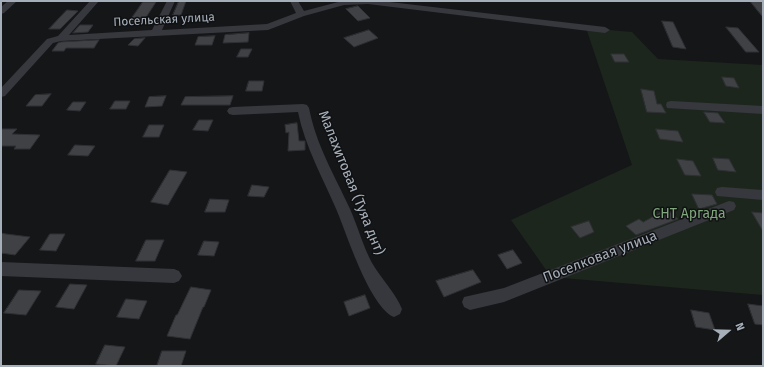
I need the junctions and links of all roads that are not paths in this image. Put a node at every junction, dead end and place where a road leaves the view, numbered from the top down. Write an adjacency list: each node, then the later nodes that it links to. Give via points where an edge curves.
1 (13, 1): 5 (street)
2 (95, 1): 9 (street)
3 (171, 1): 8 (street)
4 (294, 1): 6 (street)
5 (1, 11)
6 (301, 14): 7 (street, Посельская улица, via 344,3 368,2); 8 (street, Посельская улица, via 268,27)
7 (605, 30)
8 (156, 32): 9 (street, Посельская улица)
9 (61, 38): 10 (street, via 50,41)
10 (1, 94)
11 (671, 105): 12 (street)
12 (763, 110)
13 (233, 111): 20 (street, Малахитовая (Туяа днт), via 304,108 316,150 347,218 359,252)
14 (722, 192): 15 (street)
15 (763, 195)
16 (728, 206): 19 (street, Поселковая улица, via 504,295)
17 (1, 269): 18 (street)
18 (174, 276)
19 (470, 302)
20 (394, 309)

